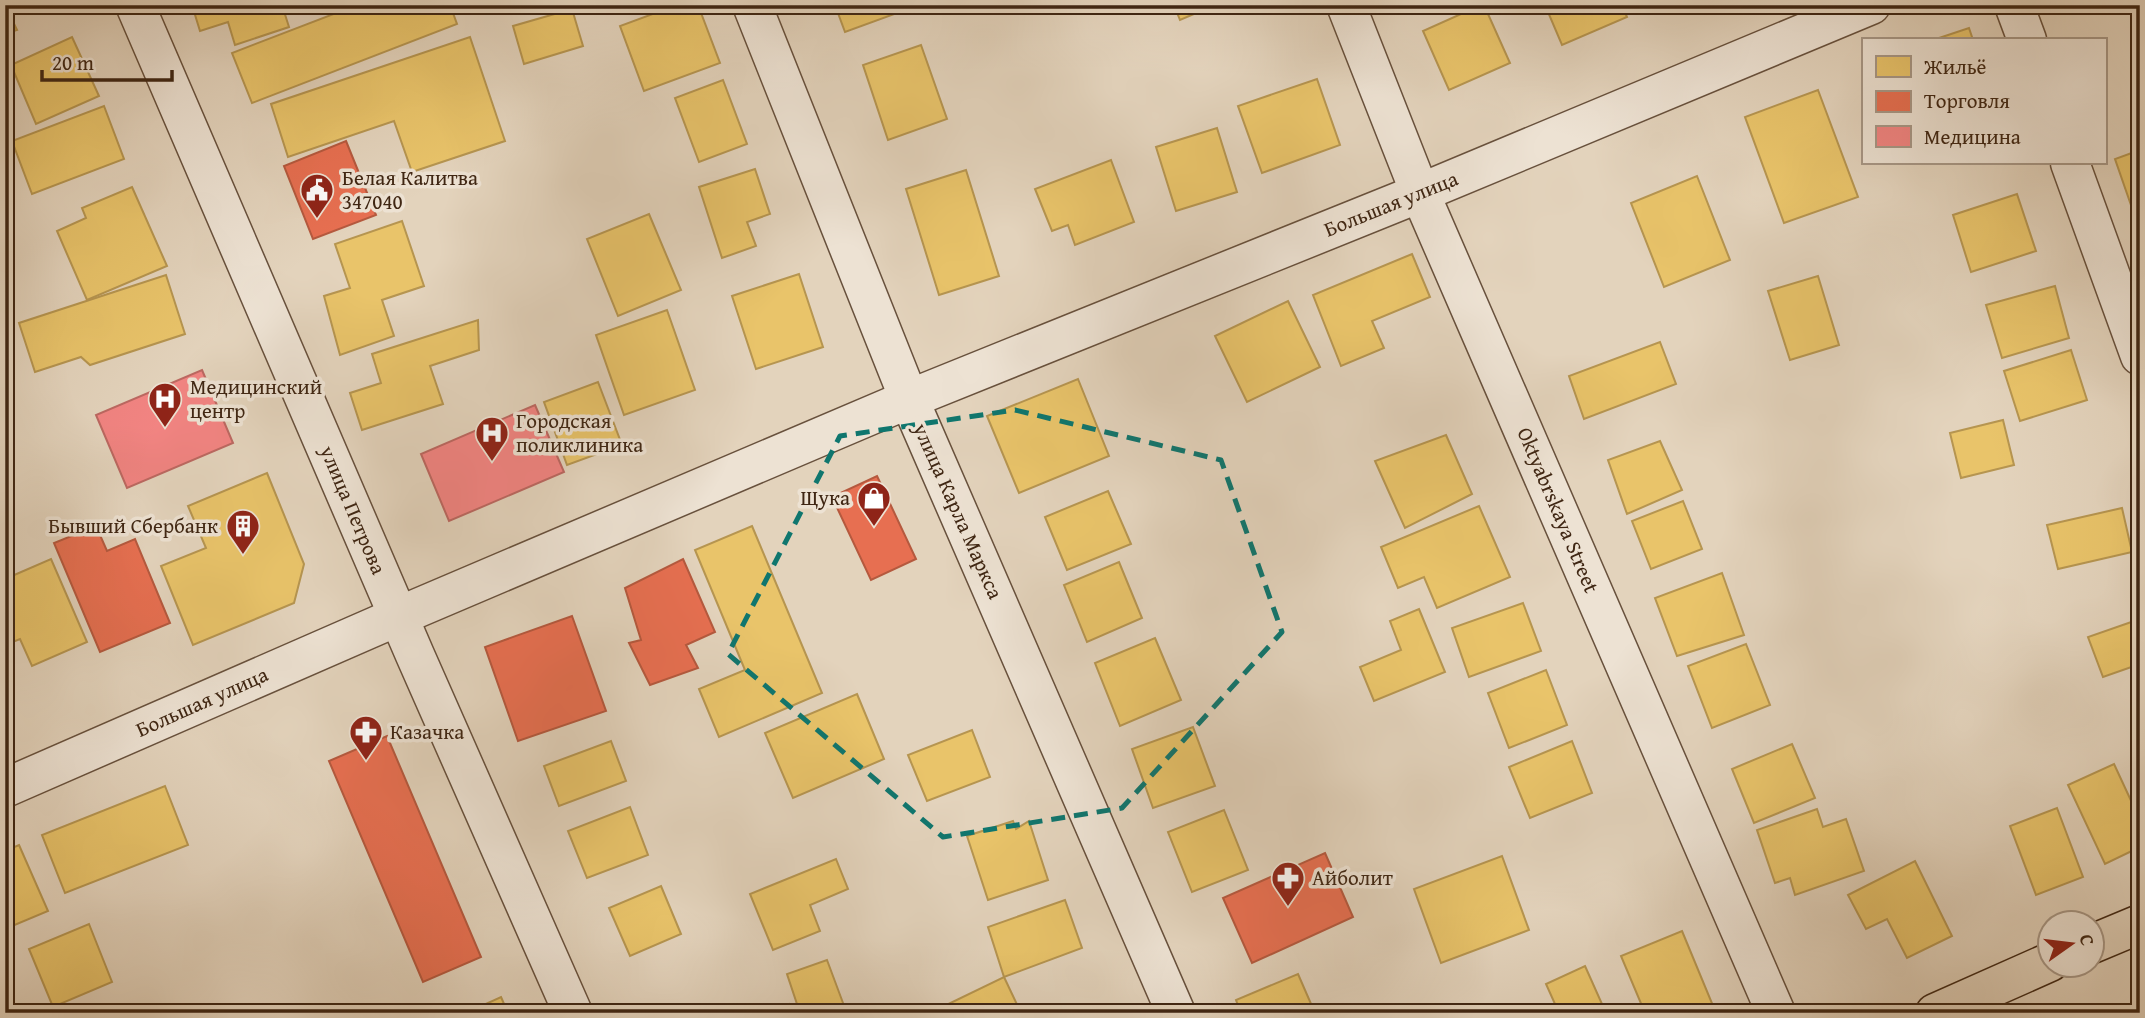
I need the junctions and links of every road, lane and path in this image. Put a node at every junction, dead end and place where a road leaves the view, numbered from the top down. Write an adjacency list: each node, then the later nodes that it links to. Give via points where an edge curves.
1 (135, 5): 11 (street, улица Петрова)
2 (752, 5): 10 (street, улица Карла Маркса)
3 (1346, 5): 8 (street, Oktyabrskaya Street)
4 (1871, 5): 8 (street, Большая улица)
5 (2014, 5): 6 (street)
6 (2025, 38)
7 (2070, 164): 9 (street)
8 (1420, 192): 10 (street, Большая улица); 18 (street, Oktyabrskaya Street)
9 (2140, 356)
10 (909, 400): 11 (street, Большая улица); 17 (street, улица Карла Маркса)
11 (399, 617): 12 (street, Большая улица); 16 (street, улица Петрова)
12 (5, 788)
13 (2140, 924): 14 (main road)
14 (2106, 938)
15 (2036, 968): 19 (main road)
16 (572, 1013)
17 (1176, 1013)
18 (1776, 1013)
19 (1935, 1013)

